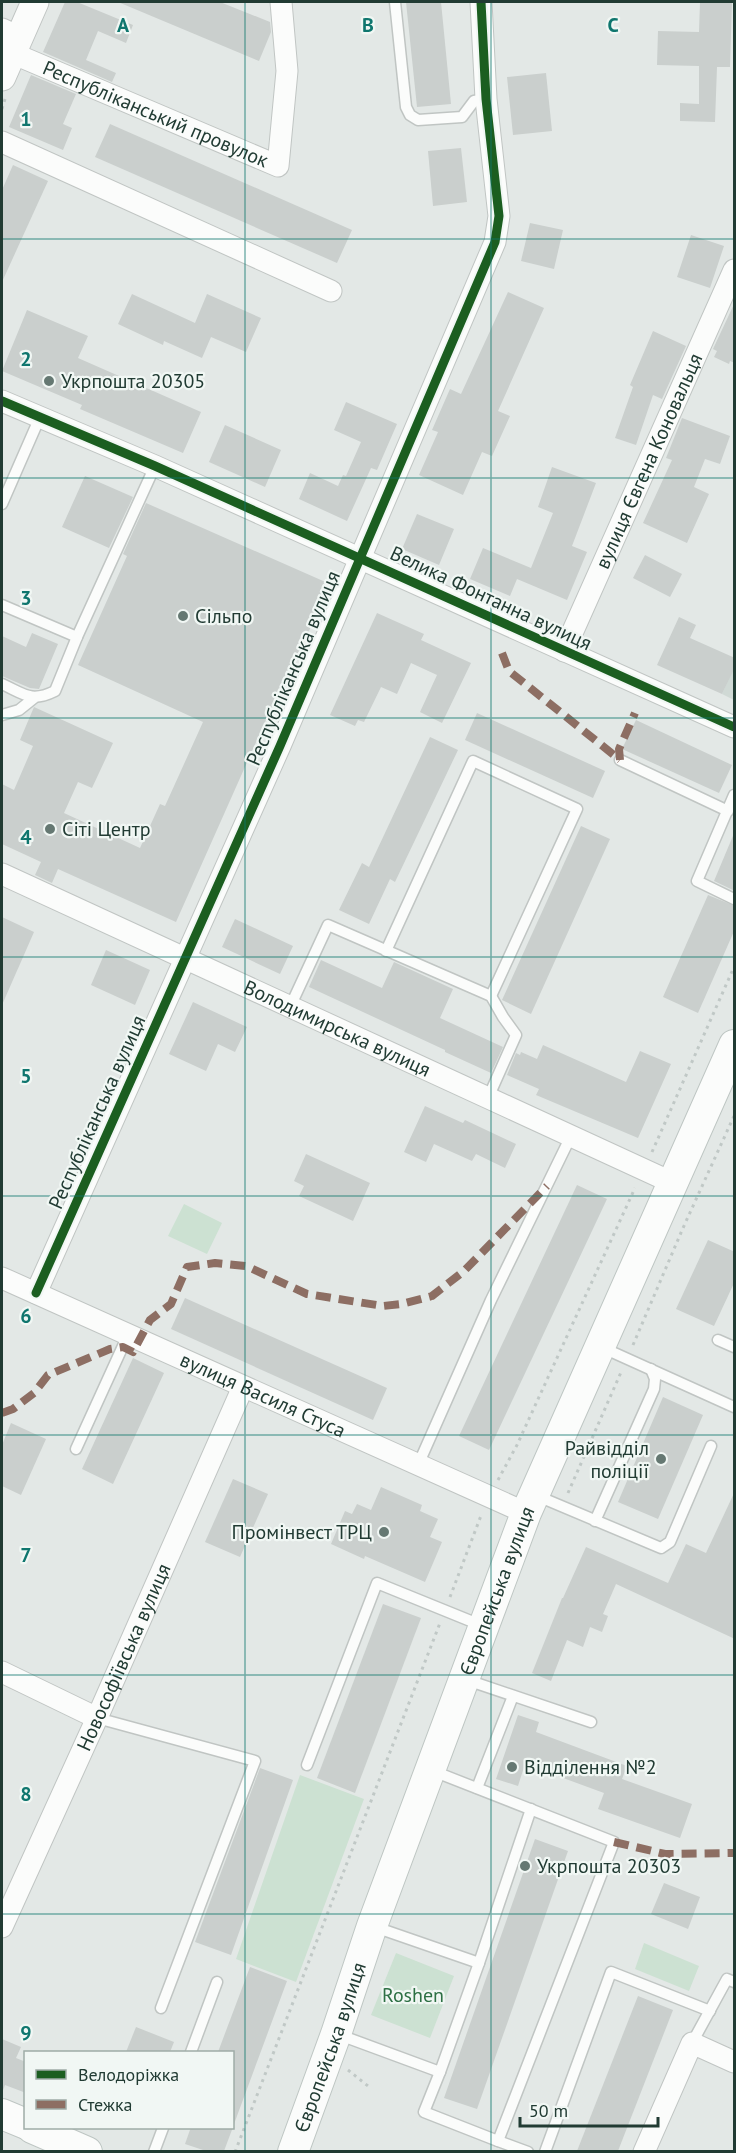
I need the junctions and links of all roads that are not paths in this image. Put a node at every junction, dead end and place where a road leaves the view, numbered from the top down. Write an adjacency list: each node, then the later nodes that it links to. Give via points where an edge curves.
1 (35, 2): 5 (street)
2 (281, 2): 5 (street, Республіканський провулок, via 287,71 278,166)
3 (395, 2): 7 (lane, via 410,115 418,120 462,117 474,101)
4 (482, 2): 7 (street, Республіканська вулиця)
5 (11, 40): 6 (street)
6 (2, 77)
7 (486, 99): 15 (street, Республіканська вулиця, via 498,196 495,242)
8 (2, 142): 10 (street)
9 (735, 270): 18 (street, вулиця Євгена Коновальця)
10 (331, 291)
11 (2, 401): 12 (street, Велика Фонтанна вулиця)
12 (40, 417): 13 (street, Велика Фонтанна вулиця); 14 (lane)
13 (155, 466): 15 (street, Велика Фонтанна вулиця); 17 (lane)
14 (2, 504)
15 (359, 558): 18 (street, Велика Фонтанна вулиця); 29 (street, Республіканська вулиця)
16 (2, 605): 17 (lane)
17 (77, 637): 20 (lane, via 55,691)
18 (564, 651): 22 (street, Велика Фонтанна вулиця)
19 (2, 684): 20 (lane)
20 (34, 698): 21 (lane, via 19,710)
21 (2, 715)
22 (735, 727)
23 (620, 760): 25 (lane)
24 (735, 795): 25 (lane)
25 (728, 811): 27 (lane, via 697,881)
26 (2, 874): 29 (street, Володимирська вулиця)
27 (735, 899)
28 (386, 951): 30 (lane); 30 (lane, via 473,761 577,808); 31 (lane, via 328,925)
29 (184, 959): 31 (street, Володимирська вулиця); 37 (street, Республіканська вулиця)
30 (491, 996): 33 (lane, via 516,1035)
31 (290, 1007): 33 (street, Володимирська вулиця)
32 (735, 1046): 35 (main road, Європейська вулиця)
33 (488, 1098): 34 (street, Володимирська вулиця)
34 (571, 1136): 35 (street, Володимирська вулиця); 47 (lane, via 491,1300)
35 (673, 1183): 40 (main road, Європейська вулиця)
36 (2, 1278): 37 (street, вулиця Василя Стуса)
37 (36, 1293): 38 (street, вулиця Василя Стуса)
38 (128, 1335): 43 (street, вулиця Василя Стуса); 46 (lane)
39 (718, 1340): 41 (lane)
40 (600, 1346): 42 (lane); 48 (main road, Європейська вулиця)
41 (735, 1347)
42 (651, 1369): 44 (lane); 49 (lane, via 654,1389)
43 (243, 1387): 47 (street, вулиця Василя Стуса); 54 (street, Новософіївська вулиця)
44 (735, 1407)
45 (711, 1446): 49 (lane, via 665,1546 661,1548)
46 (76, 1449)
47 (418, 1465): 48 (street, вулиця Василя Стуса, via 488,1497)
48 (530, 1504): 49 (lane, via 562,1507); 50 (main road, Європейська вулиця)
49 (595, 1521)
50 (483, 1626): 52 (main road, Європейська вулиця); 56 (lane, via 377,1583)
51 (2, 1672): 54 (street)
52 (464, 1678): 53 (lane); 57 (main road, Європейська вулиця)
53 (513, 1696): 55 (lane); 58 (lane)
54 (97, 1718): 61 (street, Новософіївська вулиця); 65 (lane, via 255,1761)
55 (591, 1722)
56 (307, 1765)
57 (430, 1770): 58 (lane); 60 (main road, Європейська вулиця)
58 (477, 1788): 59 (lane)
59 (531, 1809): 62 (lane); 76 (lane, via 614,1842)
60 (372, 1926): 62 (lane); 67 (main road, Європейська вулиця)
61 (2, 1927)
62 (479, 1963): 71 (lane)
63 (217, 1982): 69 (lane)
64 (735, 1982): 66 (lane, via 727,1979)
65 (161, 2008)
66 (710, 2011): 68 (lane); 81 (lane, via 611,1972)
67 (347, 2037): 71 (lane); 79 (main road, Європейська вулиця)
68 (692, 2043): 70 (street); 82 (street)
69 (191, 2051)
70 (735, 2062)
71 (440, 2072): 76 (lane, via 424,2112)
72 (2, 2114): 73 (main road)
73 (24, 2123)
74 (37, 2129): 77 (main road)
75 (161, 2129): 78 (lane)
76 (498, 2141): 80 (lane)
77 (87, 2151)
78 (153, 2151)
79 (293, 2151)
80 (528, 2151)
81 (545, 2151)
82 (644, 2151)

